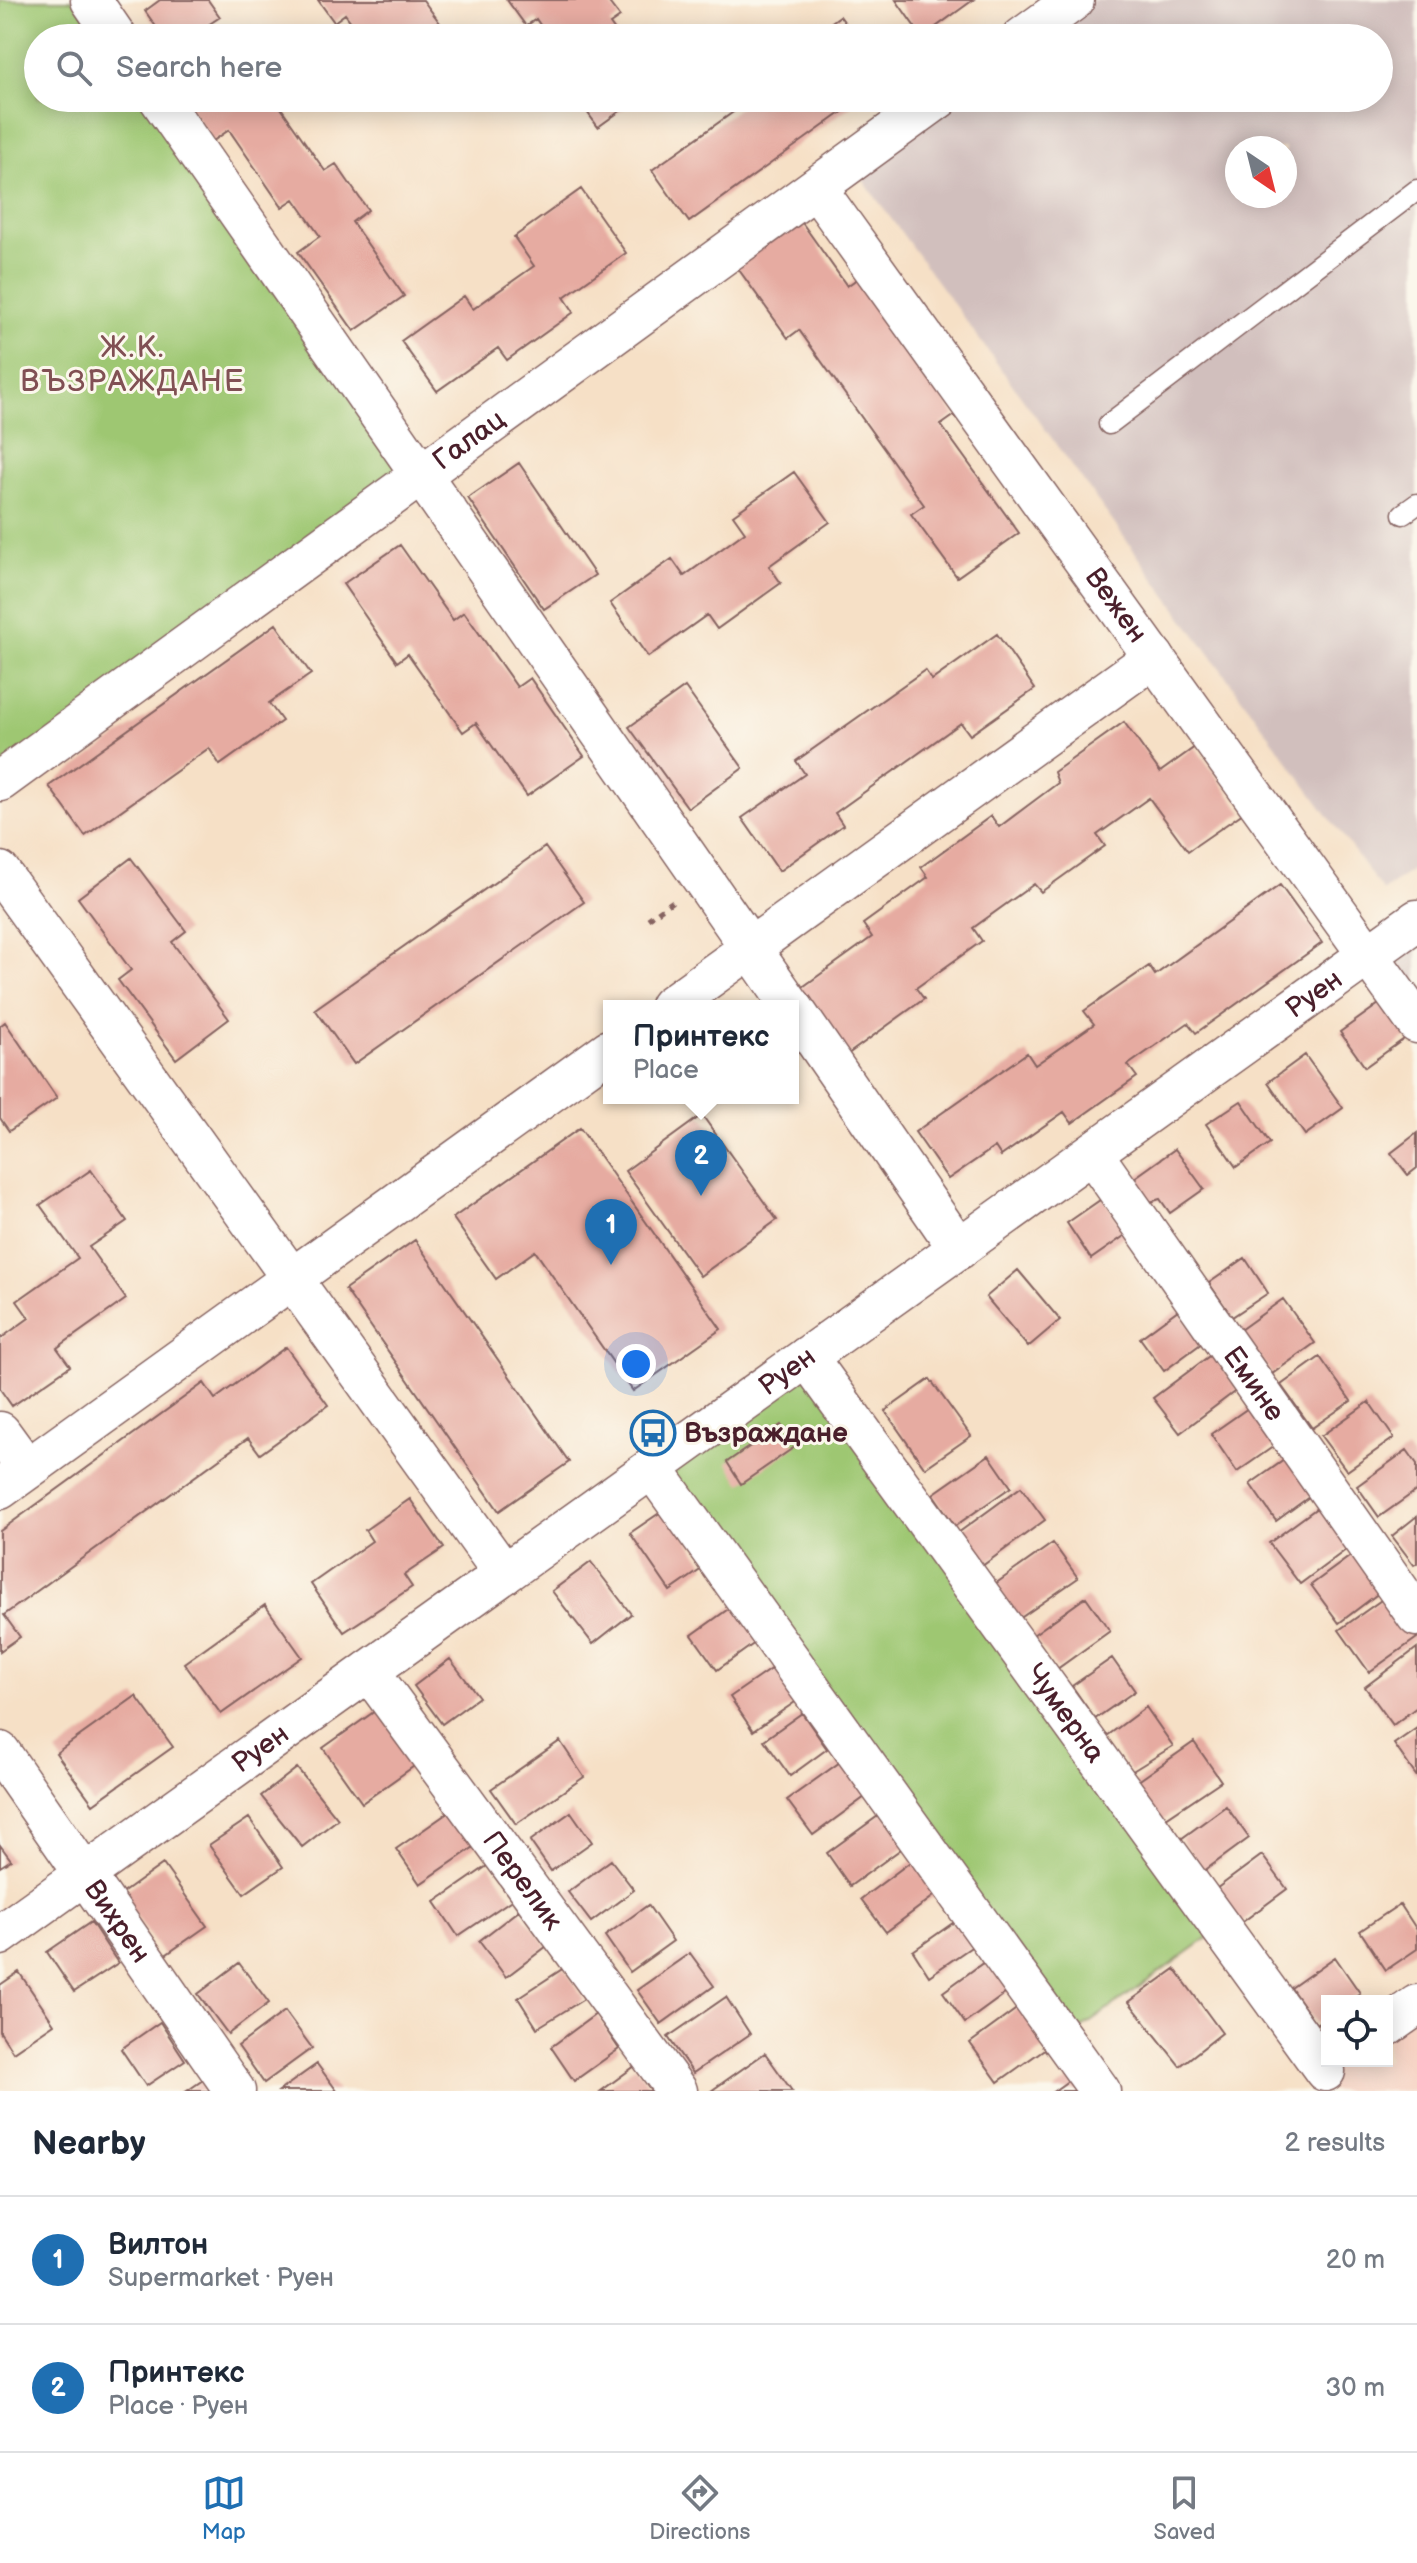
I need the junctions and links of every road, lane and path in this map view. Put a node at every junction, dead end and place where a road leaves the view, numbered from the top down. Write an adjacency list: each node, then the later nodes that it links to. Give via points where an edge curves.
1 (91, 0): 3 (street)
2 (1074, 0): 4 (street)
3 (107, 24)
4 (1041, 24)
5 (169, 112): 10 (street)
6 (920, 112): 7 (street, Галац)
7 (816, 188): 10 (street, Галац); 11 (street, Вежен)
8 (1417, 190): 9 (lane)
9 (1109, 424)
10 (423, 474): 12 (street, Галац); 15 (street)
11 (1154, 657): 15 (street); 16 (street, Вежен)
12 (0, 781)
13 (0, 872): 24 (street)
14 (1417, 920): 16 (street, Руен)
15 (751, 948): 17 (street); 18 (street)
16 (1368, 955): 20 (street, Вежен); 22 (street, Руен)
17 (678, 1000)
18 (787, 1000)
19 (799, 1017): 23 (street)
20 (1417, 1023)
21 (603, 1054): 24 (street)
22 (1092, 1153): 23 (street, Руен); 30 (street, Емине)
23 (959, 1249): 25 (street, Руен)
24 (292, 1278): 28 (street); 29 (street)
25 (807, 1357): 27 (street, Руен); 37 (street, Чумерна)
26 (0, 1432): 28 (street)
27 (652, 1468): 29 (street, Руен); 40 (street)
28 (14, 1479)
29 (504, 1574): 31 (street, Руен)
30 (1417, 1616)
31 (369, 1671): 33 (street, Руен); 39 (street, Перелик)
32 (0, 1752): 33 (street, Вихрен)
33 (85, 1874): 34 (street, Руен); 38 (street, Вихрен)
34 (0, 1935)
35 (1417, 2005): 36 (street)
36 (1393, 2022)
37 (1320, 2074)
38 (235, 2091)
39 (677, 2091)
40 (1100, 2091)

